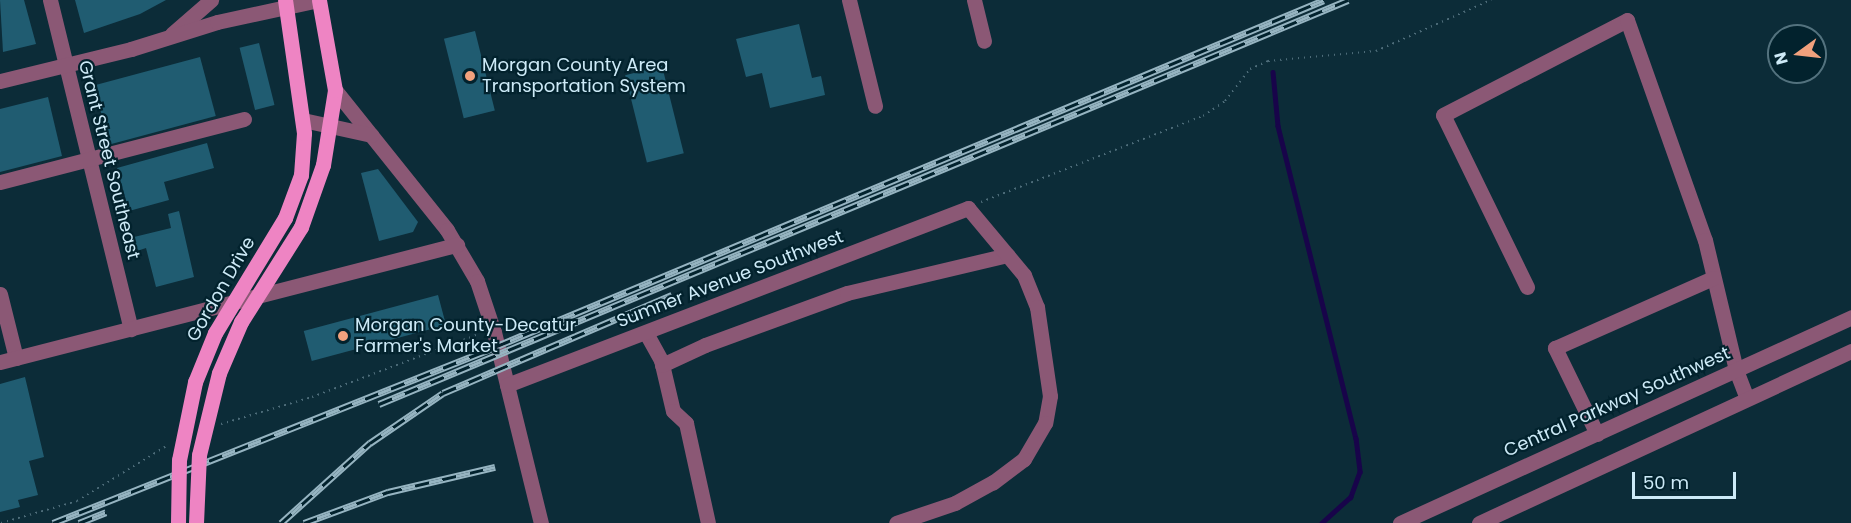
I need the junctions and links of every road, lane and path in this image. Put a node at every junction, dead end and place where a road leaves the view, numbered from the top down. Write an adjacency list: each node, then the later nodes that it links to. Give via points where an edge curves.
1 (50, 0): 10 (street, Grant Street Southeast)
2 (210, 0): 8 (street)
3 (319, 0): 7 (street); 12 (main road, Gordon Drive)
4 (849, 0): 13 (street)
5 (974, 0): 9 (street)
6 (1491, 0): 20 (path, via 1376,51 1268,61 1250,69 1225,101 1203,116)
7 (285, 4): 8 (street); 15 (main road, Gordon Drive)
8 (169, 37): 10 (street)
9 (984, 41)
10 (66, 66): 11 (street); 18 (street, Grant Street Southeast)
11 (0, 81)
12 (335, 90): 16 (main road, Gordon Drive); 17 (street)
13 (874, 106)
14 (244, 119): 18 (street)
15 (303, 120): 16 (street); 41 (main road, Gordon Drive, bridge, via 300,175 285,218 215,333 195,382 179,460)
16 (330, 124): 17 (street); 42 (main road, Gordon Drive, bridge, via 317,187 301,227 242,322 219,373 199,455)
17 (371, 135): 21 (street)
18 (89, 160): 19 (street); 27 (street, Grant Street Southeast)
19 (0, 182)
20 (968, 207): 22 (street); 28 (street, Sumner Avenue Southwest)
21 (458, 245): 27 (street); 29 (street, via 477,282)
22 (1008, 255): 33 (street, via 847,293 705,345); 45 (street, via 1024,275 1036,307 1050,396 1045,423 1024,459 993,482 955,503)
23 (1713, 278): 24 (street, via 1705,240 1627,20 1443,115); 34 (street); 38 (street, via 1555,348)
24 (1527, 287)
25 (0, 294): 31 (street)
26 (1851, 317): 34 (street, Central Parkway Southwest)
27 (131, 329): 31 (street)
28 (646, 333): 33 (street); 35 (street, Sumner Avenue Southwest)
29 (496, 339): 35 (street); 37 (path, via 478,334 312,397)
30 (1851, 351): 36 (street)
31 (16, 358): 32 (street)
32 (0, 363)
33 (662, 365): 44 (street, via 674,411 686,423)
34 (1736, 370): 36 (street); 38 (street, Central Parkway Southwest)
35 (507, 385): 43 (street)
36 (1747, 398): 47 (street)
37 (211, 428)
38 (1597, 434): 46 (street, Central Parkway Southwest)
39 (179, 441): 40 (path, via 158,449 76,501)
40 (1, 523)
41 (178, 523)
42 (196, 523)
43 (541, 523)
44 (708, 523)
45 (896, 523)
46 (1400, 523)
47 (1479, 523)

